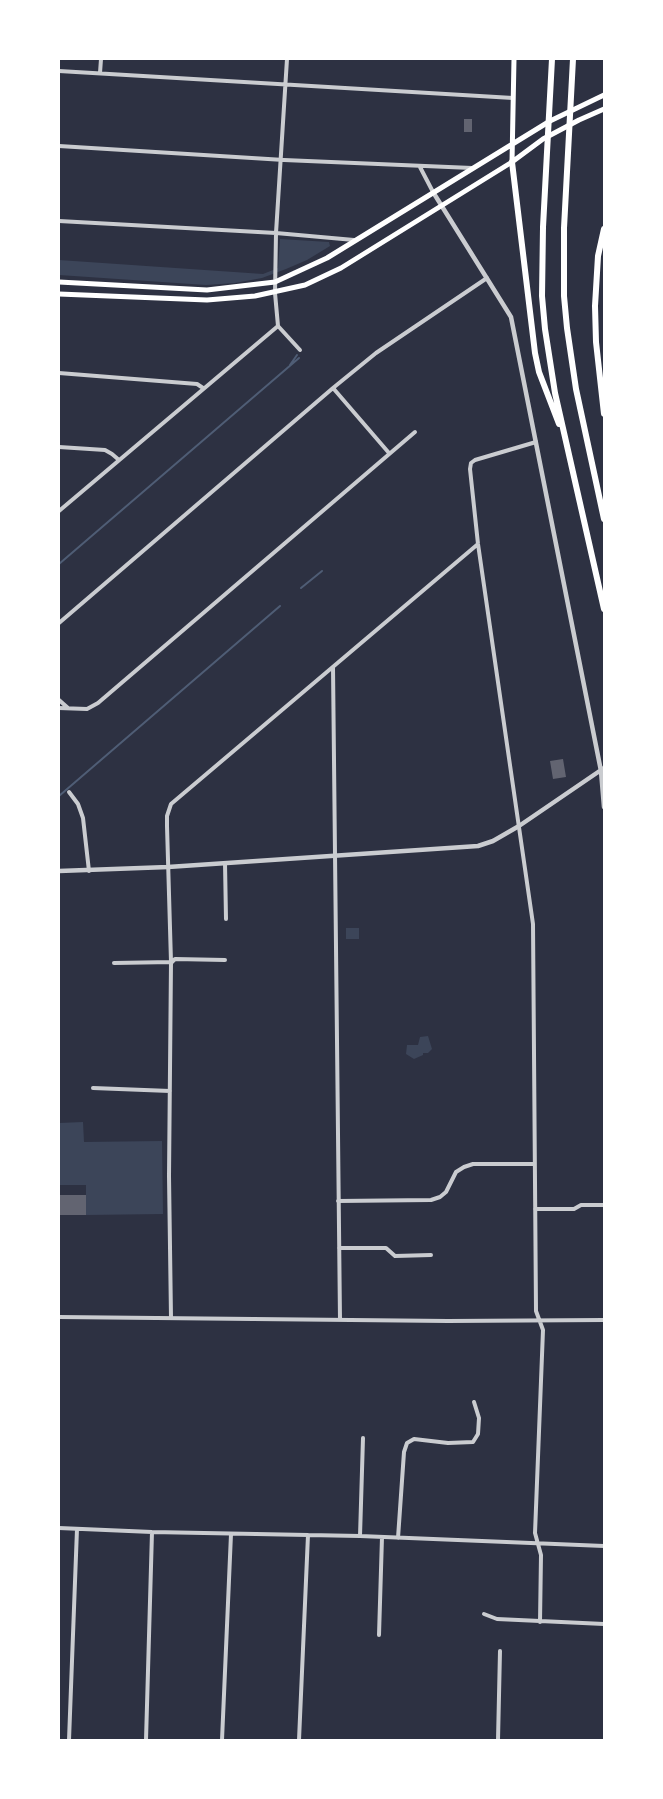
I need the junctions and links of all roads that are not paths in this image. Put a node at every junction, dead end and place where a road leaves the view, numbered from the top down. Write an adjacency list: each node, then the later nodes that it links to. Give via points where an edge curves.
1 (100, 59): 7 (street)
2 (287, 59): 8 (street)
3 (514, 59): 10 (main road)
4 (552, 59): 39 (highway, via 542,296 549,360)
5 (573, 59): 43 (highway, via 564,228 564,296 575,382)
6 (59, 70): 7 (street)
7 (100, 73): 8 (street)
8 (285, 85): 10 (street); 14 (street)
9 (603, 96): 12 (main road, via 565,113)
10 (513, 98): 12 (main road)
11 (604, 110): 15 (main road, via 560,130)
12 (511, 145): 15 (main road); 17 (main road)
13 (59, 146): 14 (street)
14 (280, 160): 16 (street); 22 (street)
15 (512, 162): 19 (main road); 39 (highway, via 537,362)
16 (420, 166): 17 (street); 18 (street)
17 (472, 168): 18 (main road)
18 (433, 192): 19 (street); 24 (main road)
19 (442, 206): 25 (street); 28 (main road, via 341,268 305,285)
20 (59, 221): 22 (street)
21 (604, 229): 23 (highway)
22 (276, 233): 24 (street); 27 (street)
23 (603, 236): 35 (highway, via 597,264 595,324)
24 (354, 240): 27 (main road, via 327,258)
25 (487, 278): 34 (street, via 376,353); 37 (street, via 511,317)
26 (59, 282): 27 (main road, via 207,290)
27 (275, 282): 28 (street)
28 (275, 292): 29 (main road, via 207,300); 30 (street)
29 (59, 294)
30 (278, 326): 31 (street); 33 (street)
31 (300, 350)
32 (59, 373): 33 (street, via 197,384)
33 (203, 388): 41 (street)
34 (332, 388): 40 (street); 46 (street)
35 (604, 414)
36 (415, 432): 40 (street)
37 (536, 442): 44 (street, via 471,463); 51 (street)
38 (59, 447): 41 (street, via 105,450)
39 (568, 449): 45 (highway)
40 (389, 453): 50 (street, via 98,703 87,709)
41 (119, 460): 42 (street)
42 (59, 511)
43 (604, 519)
44 (478, 544): 47 (street); 54 (street)
45 (604, 609)
46 (59, 623)
47 (333, 667): 55 (street); 57 (street, via 172,804 167,816)
48 (59, 700): 50 (street)
49 (59, 708): 50 (street)
50 (68, 708)
51 (602, 770): 53 (street); 54 (street)
52 (69, 792): 58 (street, via 83,818)
53 (604, 807)
54 (519, 826): 55 (street, via 478,846); 66 (street, via 533,924)
55 (335, 855): 56 (street); 67 (street)
56 (226, 863): 57 (street); 60 (street)
57 (168, 867): 58 (street); 62 (street)
58 (89, 871): 59 (street)
59 (59, 872)
60 (226, 919)
61 (225, 960): 62 (street, via 174,959)
62 (171, 962): 63 (street); 65 (street)
63 (114, 964)
64 (93, 1088): 65 (street)
65 (170, 1091): 73 (street)
66 (534, 1164): 67 (street, via 473,1164 464,1167 456,1172 446,1192 431,1200); 69 (street)
67 (338, 1201): 70 (street)
68 (604, 1205): 69 (street)
69 (535, 1210): 75 (street, via 536,1311)
70 (339, 1248): 71 (street, via 386,1248 395,1256); 74 (street)
71 (431, 1255)
72 (59, 1317): 73 (street)
73 (171, 1318): 74 (street)
74 (340, 1320): 75 (street)
75 (539, 1320): 76 (street); 87 (street, via 543,1330)
76 (604, 1320)
77 (474, 1402): 86 (street, via 479,1418 478,1434 473,1442 414,1439 407,1443)
78 (363, 1438): 84 (street)
79 (59, 1528): 80 (street)
80 (77, 1529): 81 (street); 94 (street)
81 (152, 1532): 82 (street); 95 (street)
82 (231, 1534): 83 (street); 96 (street)
83 (308, 1535): 84 (street); 97 (street)
84 (360, 1536): 85 (street)
85 (382, 1537): 86 (street); 92 (street)
86 (398, 1538): 87 (street)
87 (537, 1544): 88 (street); 90 (street, via 541,1555)
88 (604, 1546)
89 (484, 1614): 90 (street, via 497,1619)
90 (540, 1622): 91 (street)
91 (604, 1624)
92 (379, 1635)
93 (500, 1651): 98 (street)
94 (69, 1740)
95 (146, 1740)
96 (222, 1740)
97 (300, 1740)
98 (498, 1740)

